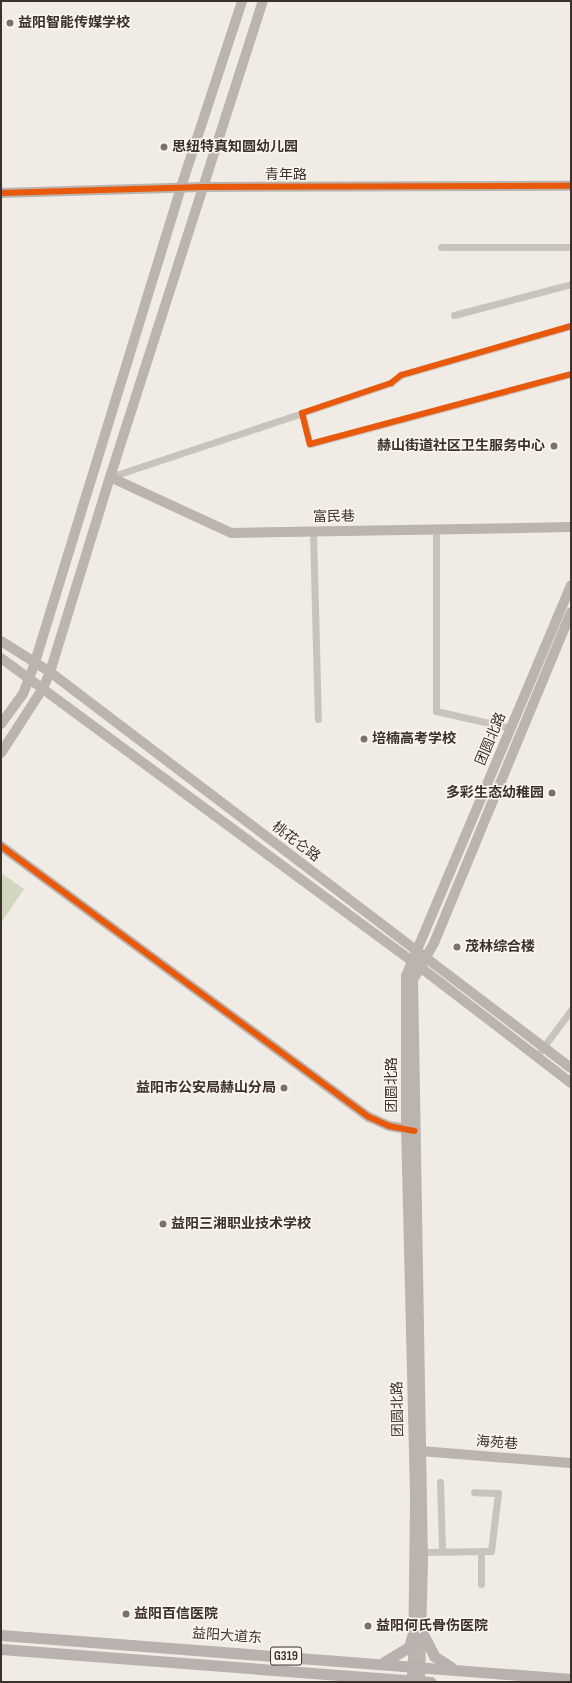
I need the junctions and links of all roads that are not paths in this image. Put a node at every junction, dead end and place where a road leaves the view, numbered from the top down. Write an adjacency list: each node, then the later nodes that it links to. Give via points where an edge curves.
1 (242, 1): 5 (main road)
2 (264, 1): 4 (main road)
3 (571, 186): 4 (main road, 青年路)
4 (203, 187): 5 (main road, 青年路); 14 (main road)
5 (181, 188): 6 (main road, 青年路); 22 (main road)
6 (1, 193)
7 (441, 247): 8 (street)
8 (571, 247)
9 (571, 284): 10 (street)
10 (454, 315)
11 (571, 326): 13 (street, via 401,375 390,383)
12 (571, 374): 13 (street, via 310,444)
13 (302, 412): 14 (street)
14 (110, 477): 17 (main road, 富民巷, via 231,533); 23 (main road)
15 (571, 527): 16 (main road, 富民巷)
16 (436, 529): 17 (main road, 富民巷); 28 (street, via 436,712)
17 (313, 532): 26 (street)
18 (571, 585): 28 (main road, 团圆北路)
19 (571, 612): 32 (main road, 团圆北路)
20 (1, 641): 22 (main road, 桃花仑路)
21 (1, 658): 24 (main road, 桃花仑路)
22 (35, 662): 23 (main road, 桃花仑路); 24 (main road)
23 (50, 672): 25 (main road); 31 (main road, 桃花仑路)
24 (30, 677): 25 (main road, 桃花仑路); 27 (main road, via 23,694)
25 (43, 688): 29 (main road); 33 (main road, 桃花仑路)
26 (318, 719)
27 (1, 724)
28 (511, 728): 31 (main road, 团圆北路)
29 (1, 753)
30 (1, 846): 39 (main road, via 369,1117 389,1126)
31 (417, 952): 32 (main road, 桃花仑路); 33 (main road, 团圆北路)
32 (427, 958): 33 (main road, 团圆北路); 35 (main road, 桃花仑路)
33 (416, 964): 36 (main road, 桃花仑路); 39 (main road, 团圆北路, via 413,980)
34 (571, 1010): 35 (street)
35 (543, 1047): 36 (street); 37 (main road, 桃花仑路)
36 (536, 1057): 38 (main road, 桃花仑路)
37 (571, 1068)
38 (571, 1083)
39 (411, 1130): 40 (main road, 团圆北路); 48 (main road, 团圆北路)
40 (421, 1451): 41 (main road, 海苑巷); 45 (main road, 团圆北路)
41 (571, 1463)
42 (440, 1482): 44 (street)
43 (474, 1492): 46 (street, via 498,1494 491,1552)
44 (442, 1551): 45 (street); 46 (street)
45 (423, 1552): 48 (main road, 团圆北路)
46 (481, 1552): 47 (street)
47 (481, 1584)
48 (418, 1631): 51 (main road, via 409,1647); 52 (main road, 团圆北路); 53 (main road, via 442,1664)
49 (1, 1634): 51 (main road, 益阳大道东 / G319)
50 (1, 1649): 54 (main road, G319)
51 (382, 1663): 52 (main road, 益阳大道东 / G319)
52 (418, 1666): 53 (main road, 益阳大道东 / G319); 56 (main road, 团圆北路)
53 (457, 1670): 55 (main road, 益阳大道东 / G319)
54 (372, 1679): 56 (main road, G319)
55 (571, 1679)
56 (419, 1682)

